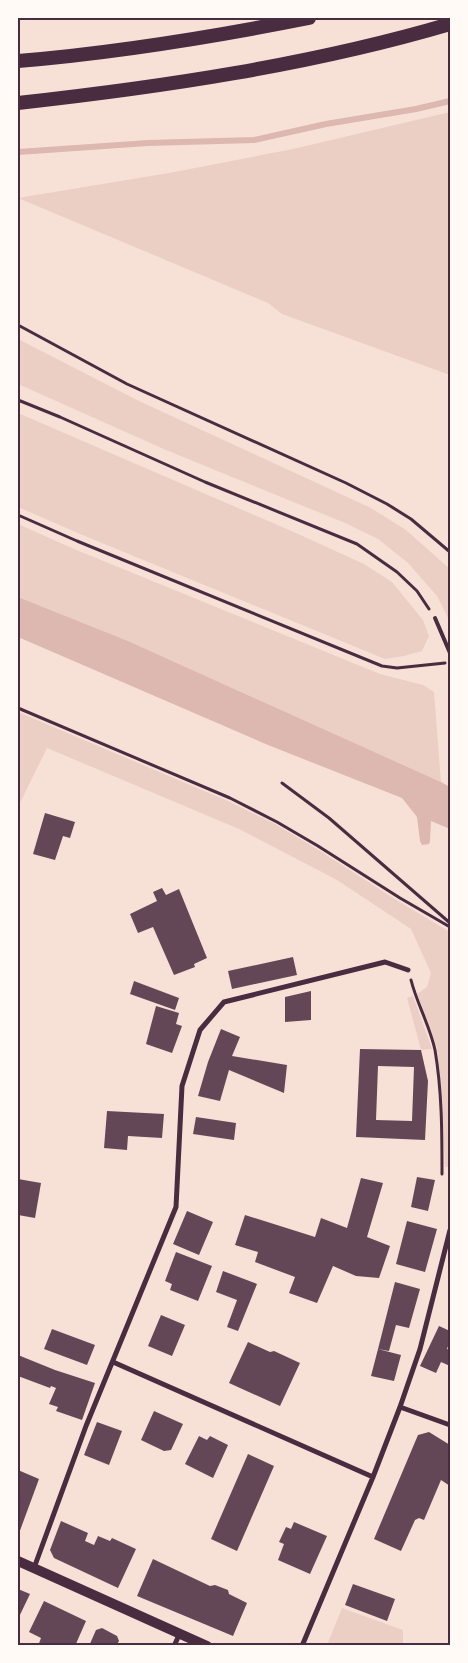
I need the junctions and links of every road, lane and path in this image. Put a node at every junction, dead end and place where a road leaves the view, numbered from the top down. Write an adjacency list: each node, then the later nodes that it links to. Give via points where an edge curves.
1 (309, 18): 3 (highway, via 223,35)
2 (450, 24): 4 (highway, via 222,76)
3 (18, 61)
4 (18, 103)
5 (18, 325): 8 (path, via 127,384 387,504 411,519)
6 (18, 400): 9 (path, via 357,544 417,591)
7 (18, 515): 11 (path, via 382,666 397,668)
8 (450, 552)
9 (435, 618): 10 (lane)
10 (450, 653)
11 (450, 662)
12 (18, 708): 15 (path, via 230,798 318,846)
13 (282, 783): 14 (path, via 329,818)
14 (450, 923)
15 (450, 927)
16 (408, 970): 17 (path, via 434,1048 439,1084); 19 (street, via 385,962 224,1002 200,1030 182,1086 176,1207)
17 (442, 1174)
18 (450, 1230): 20 (street, via 420,1349)
19 (114, 1362): 22 (street); 24 (street, via 86,1426)
20 (400, 1407): 21 (street); 22 (street)
21 (450, 1425)
22 (373, 1477): 28 (street)
23 (18, 1561): 24 (main road)
24 (33, 1568): 25 (main road)
25 (180, 1633): 26 (street); 27 (main road)
26 (174, 1646)
27 (207, 1646)
28 (302, 1646)

